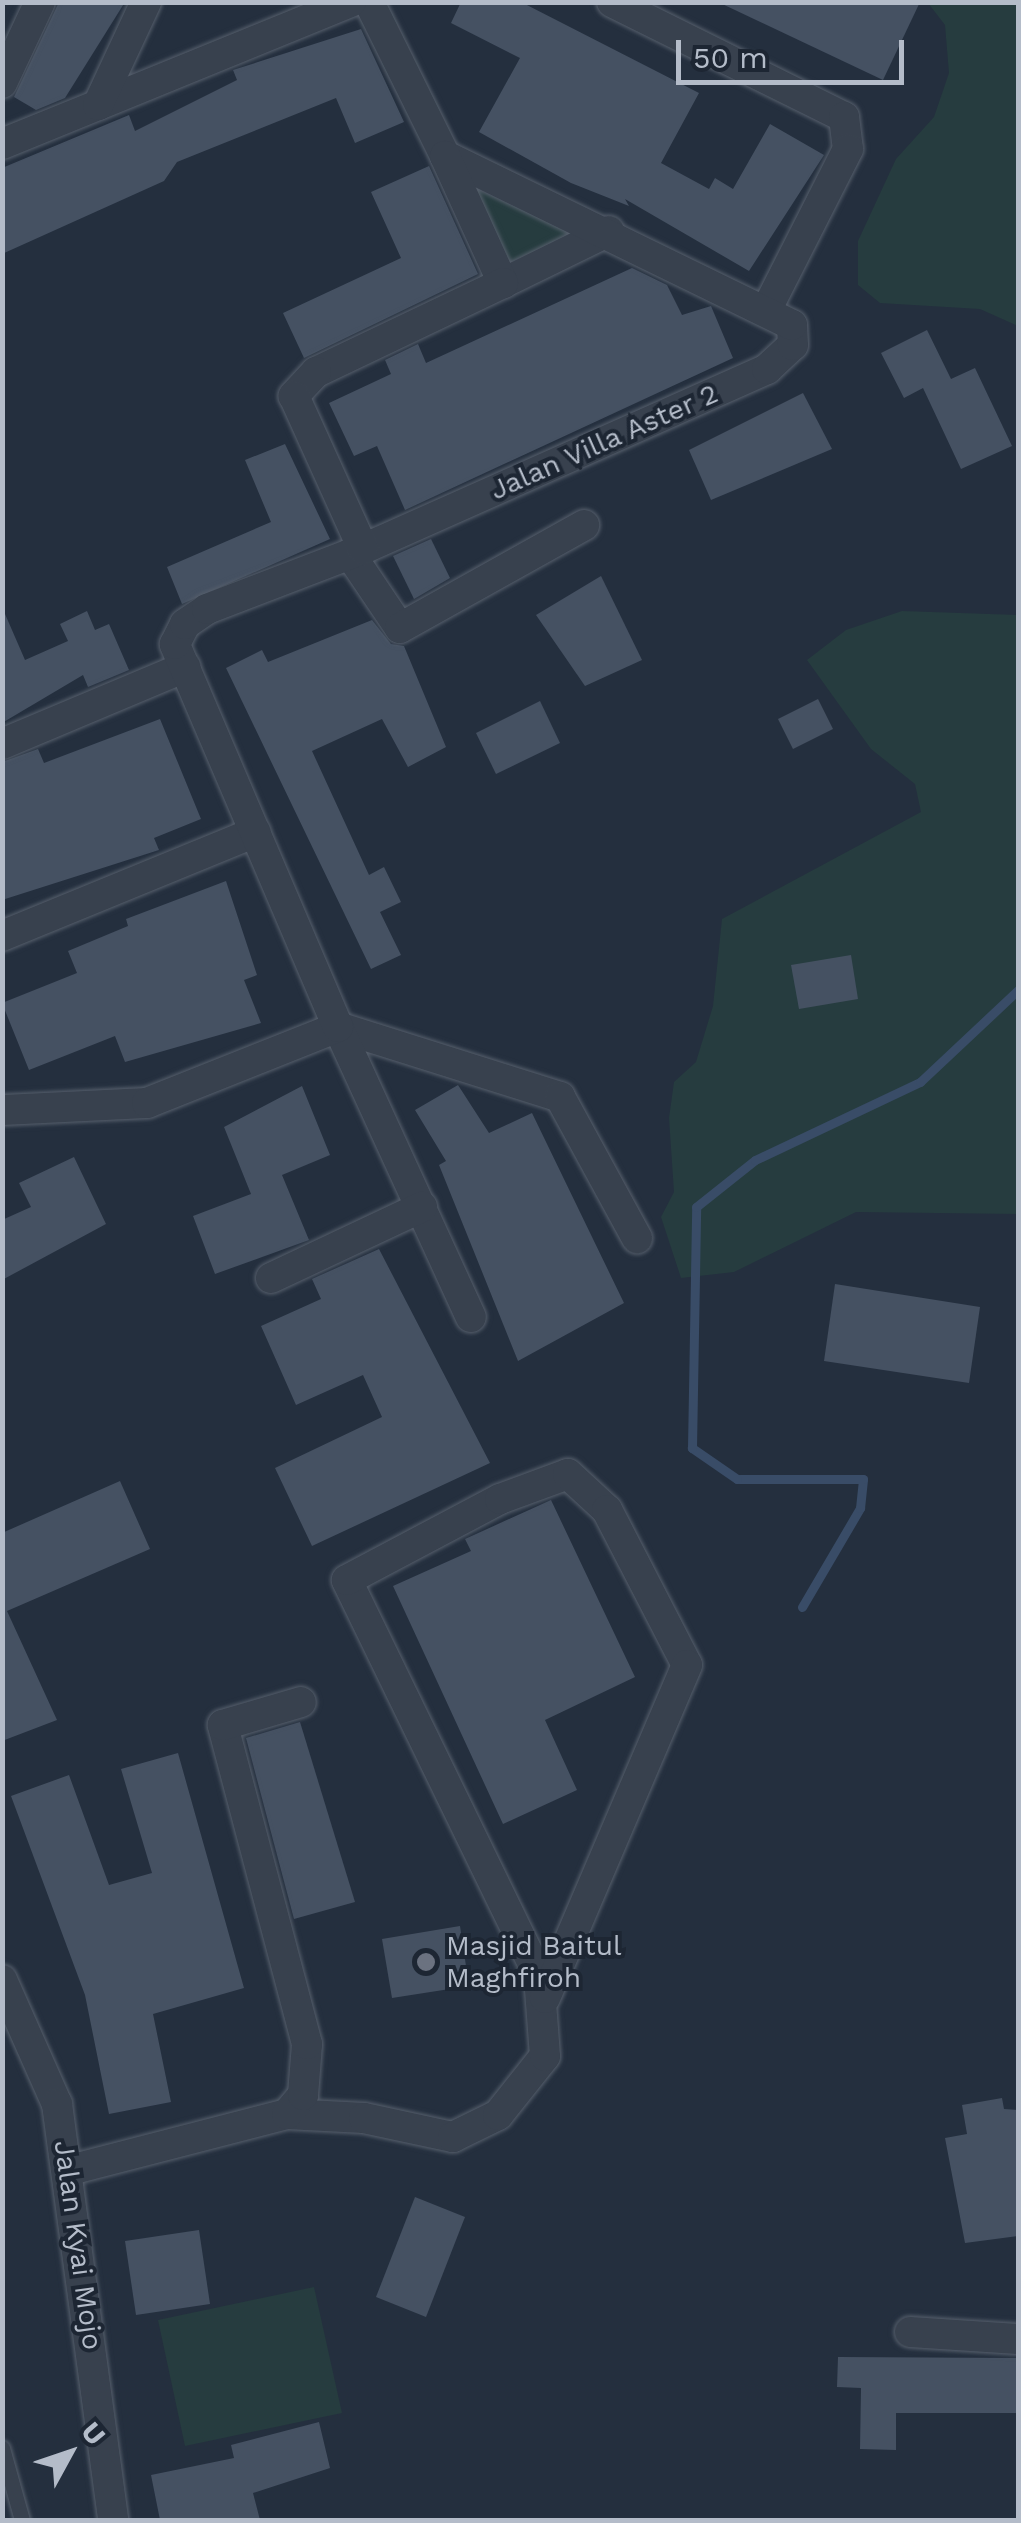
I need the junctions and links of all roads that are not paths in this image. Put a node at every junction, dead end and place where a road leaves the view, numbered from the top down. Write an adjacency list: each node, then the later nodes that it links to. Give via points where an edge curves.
1 (40, 2): 5 (street)
2 (146, 2): 7 (street)
3 (612, 2): 12 (street, via 844,117 848,149)
4 (363, 3): 7 (street); 9 (street)
5 (10, 54): 6 (street)
6 (2, 83)
7 (98, 105): 8 (street)
8 (2, 144)
9 (445, 156): 10 (street); 11 (street)
10 (610, 231): 11 (street); 12 (street)
11 (503, 283): 14 (street, via 296,389)
12 (768, 308): 14 (street, Jalan Villa Aster 2, via 794,333 766,369)
13 (584, 525): 14 (street, via 400,628)
14 (356, 552): 15 (street, Jalan Villa Aster 2, via 196,616 175,637)
15 (185, 667): 16 (street); 17 (street, Jalan Villa Aster 2)
16 (2, 744)
17 (254, 832): 18 (street); 19 (street, Jalan Villa Aster 2)
18 (2, 936)
19 (338, 1028): 20 (street, via 147,1103); 21 (street, Jalan Villa Aster 2); 22 (street, via 560,1097)
20 (2, 1110)
21 (422, 1207): 23 (street); 24 (street, Jalan Villa Aster 2)
22 (637, 1238)
23 (271, 1278)
24 (472, 1318)
25 (301, 1702): 28 (street, via 223,1725 307,2044 308,2084)
26 (2, 1980): 29 (street, Jalan Kyai Mojo, via 34,2035)
27 (544, 1998): 27 (street, via 347,1580 500,1498 568,1474 607,1510 687,1665); 28 (street, via 539,2068 498,2115 466,2134)
28 (287, 2114): 29 (street)
29 (70, 2170): 34 (street, Jalan Kyai Mojo)
30 (910, 2332): 31 (street)
31 (1018, 2339)
32 (2, 2448): 33 (lane)
33 (22, 2520)
34 (113, 2520)

